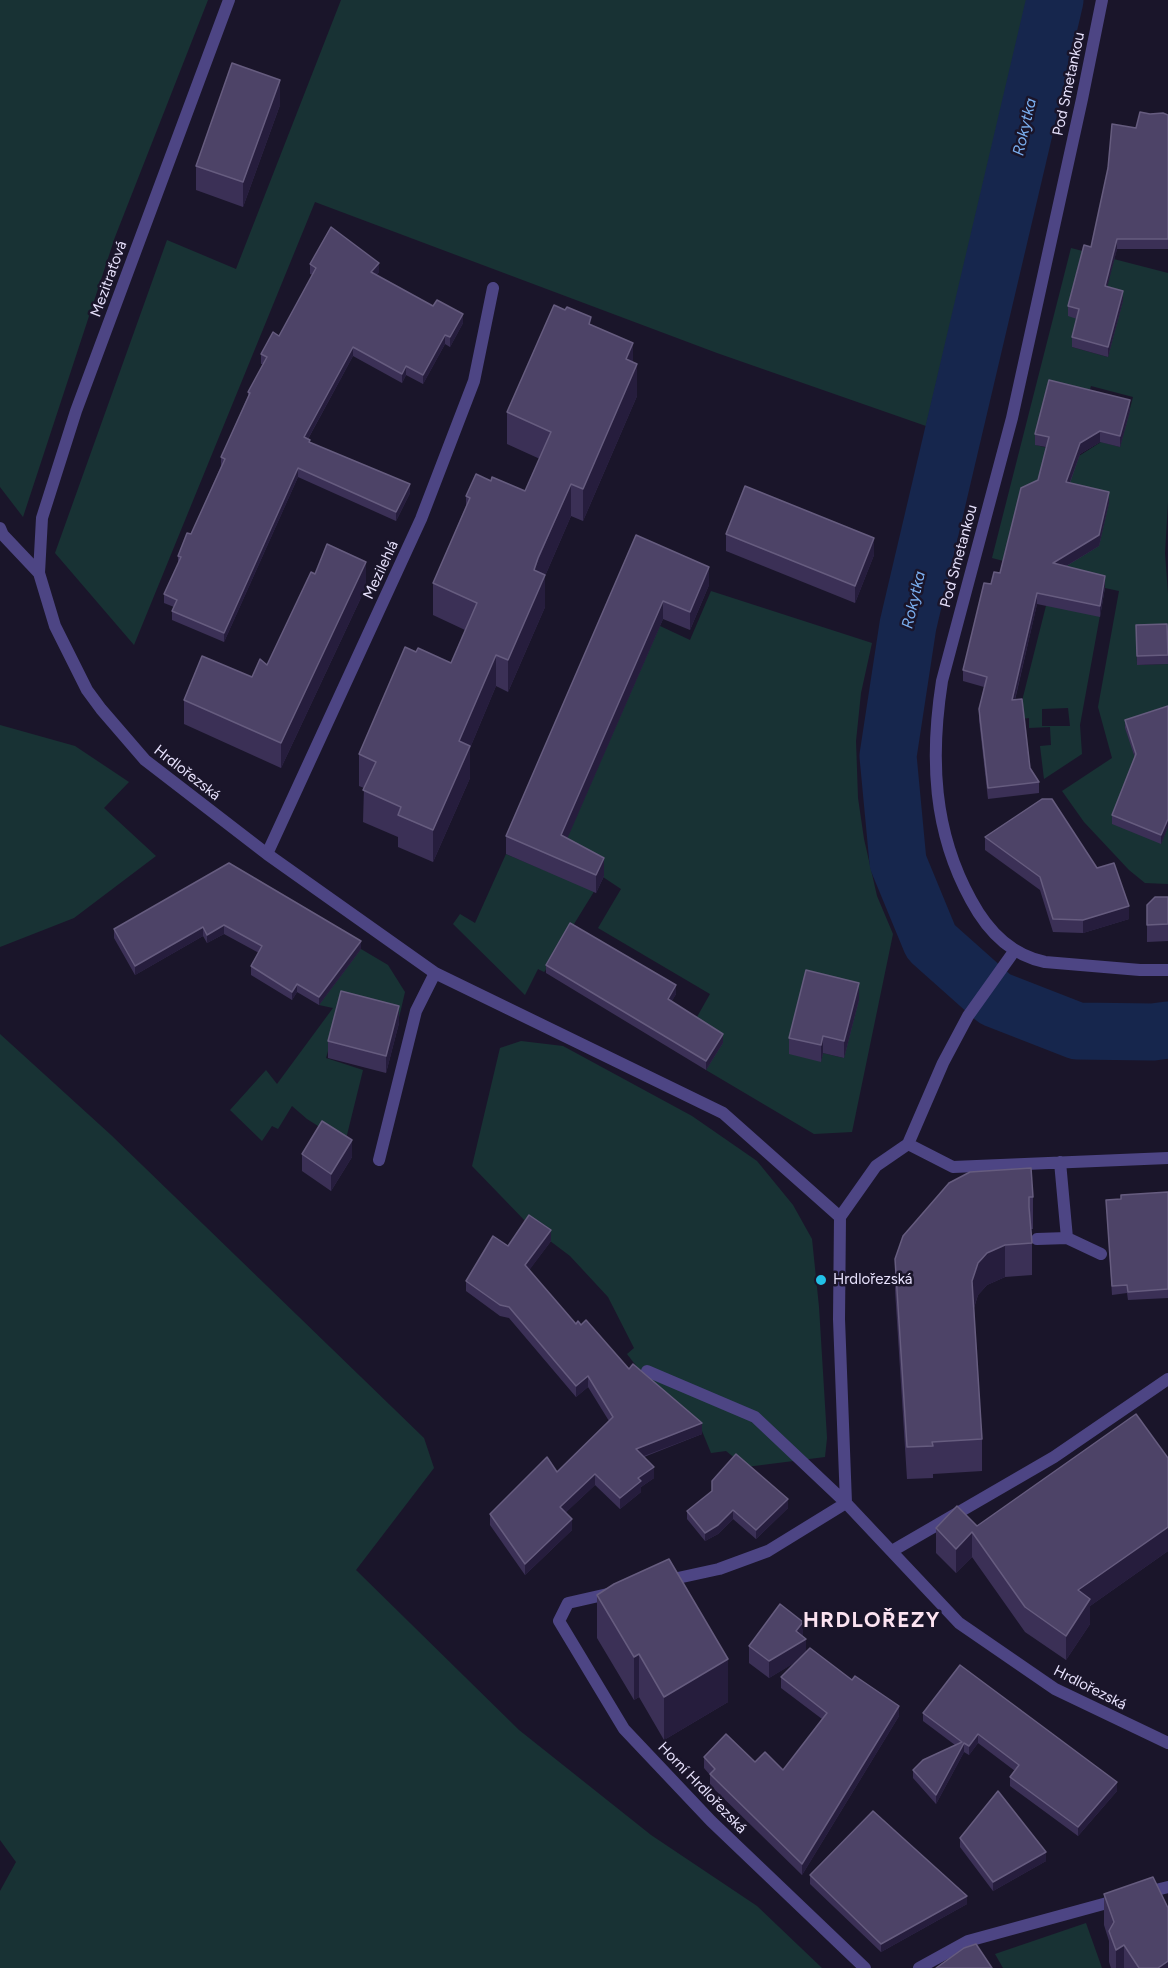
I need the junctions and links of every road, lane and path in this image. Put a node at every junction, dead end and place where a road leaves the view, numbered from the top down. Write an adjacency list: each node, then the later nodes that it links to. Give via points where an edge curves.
1 (229, 0): 5 (street, Mezitraťová, via 76,411 42,518)
2 (1102, 0): 7 (street, Pod Smetankou, via 1011,417 936,716 936,784 946,846 977,911)
3 (493, 288): 6 (street, Mezilehlá, via 474,381 421,519)
4 (0, 528): 5 (street, Hrdlořezská)
5 (39, 573): 6 (street, Hrdlořezská, via 55,626 100,709 145,760)
6 (267, 854): 9 (street, Hrdlořezská)
7 (1015, 950): 8 (street, Pod Smetankou, via 1046,962); 10 (street, via 968,1016)
8 (1168, 970)
9 (435, 974): 12 (street, via 416,1011); 14 (street, Hrdlořezská, via 723,1113)
10 (908, 1144): 13 (street, via 953,1167); 14 (street, via 876,1166)
11 (1168, 1158): 13 (street)
12 (379, 1160)
13 (1060, 1162): 15 (street)
14 (840, 1216): 20 (street, via 839,1319)
15 (1067, 1238): 16 (street); 17 (street)
16 (1037, 1239)
17 (1101, 1254)
18 (647, 1371): 20 (street, Hrdlořezská, via 754,1417)
19 (1168, 1379): 21 (street, via 1054,1457)
20 (846, 1503): 21 (street, Hrdlořezská); 22 (street, via 768,1551 719,1569)
21 (892, 1551): 24 (street, Hrdlořezská, via 959,1623 1055,1689)
22 (649, 1585)
23 (626, 1590): 26 (street, Horní Hrdlořezská, via 568,1603 559,1621 624,1729 711,1821)
24 (1168, 1743)
25 (1168, 1887): 27 (street, via 968,1941)
26 (865, 1968)
27 (919, 1968)

